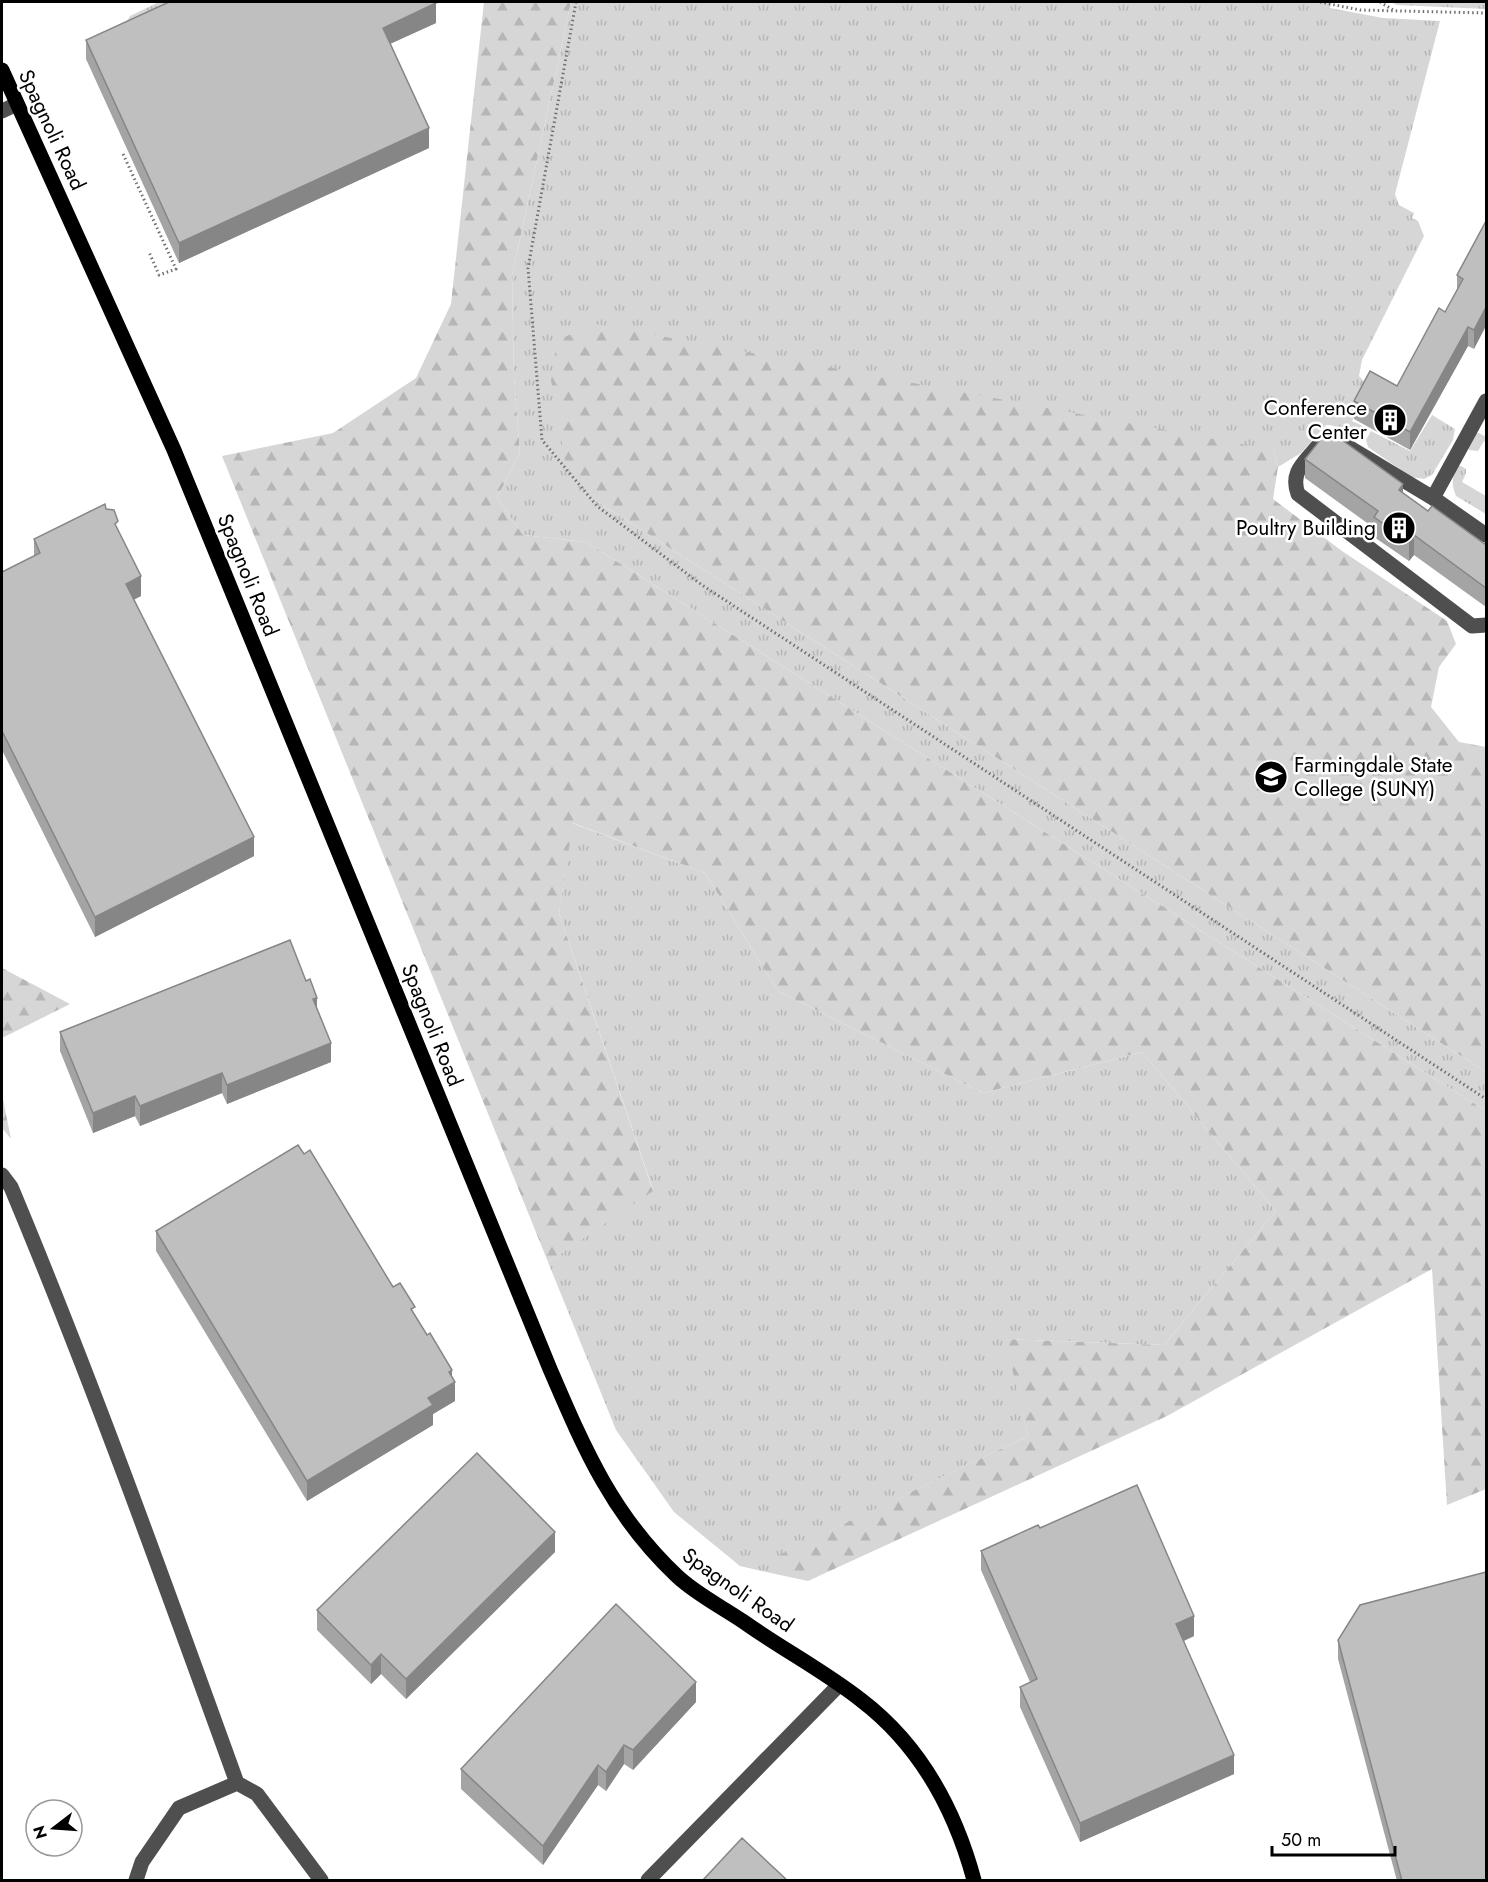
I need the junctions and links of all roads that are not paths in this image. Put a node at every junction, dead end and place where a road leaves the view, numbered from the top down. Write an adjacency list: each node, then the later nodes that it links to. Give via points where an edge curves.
1 (2, 70): 2 (main road, Spagnoli Road)
2 (17, 104): 3 (street); 9 (main road, Spagnoli Road, via 174,450 589,1458 624,1517 680,1579)
3 (2, 111)
4 (1486, 401): 5 (street)
5 (1433, 498): 6 (street); 7 (street, via 1330,438 1297,472 1294,483 1298,494 1472,626)
6 (1486, 534)
7 (1486, 625)
8 (2, 1175): 10 (street, via 11,1187 48,1274)
9 (839, 1684): 13 (street); 14 (main road, Spagnoli Road, via 878,1714 924,1765 958,1829)
10 (237, 1783): 11 (street, via 179,1808 142,1862); 12 (street, via 257,1794)
11 (136, 1881)
12 (321, 1881)
13 (648, 1881)
14 (975, 1881)

